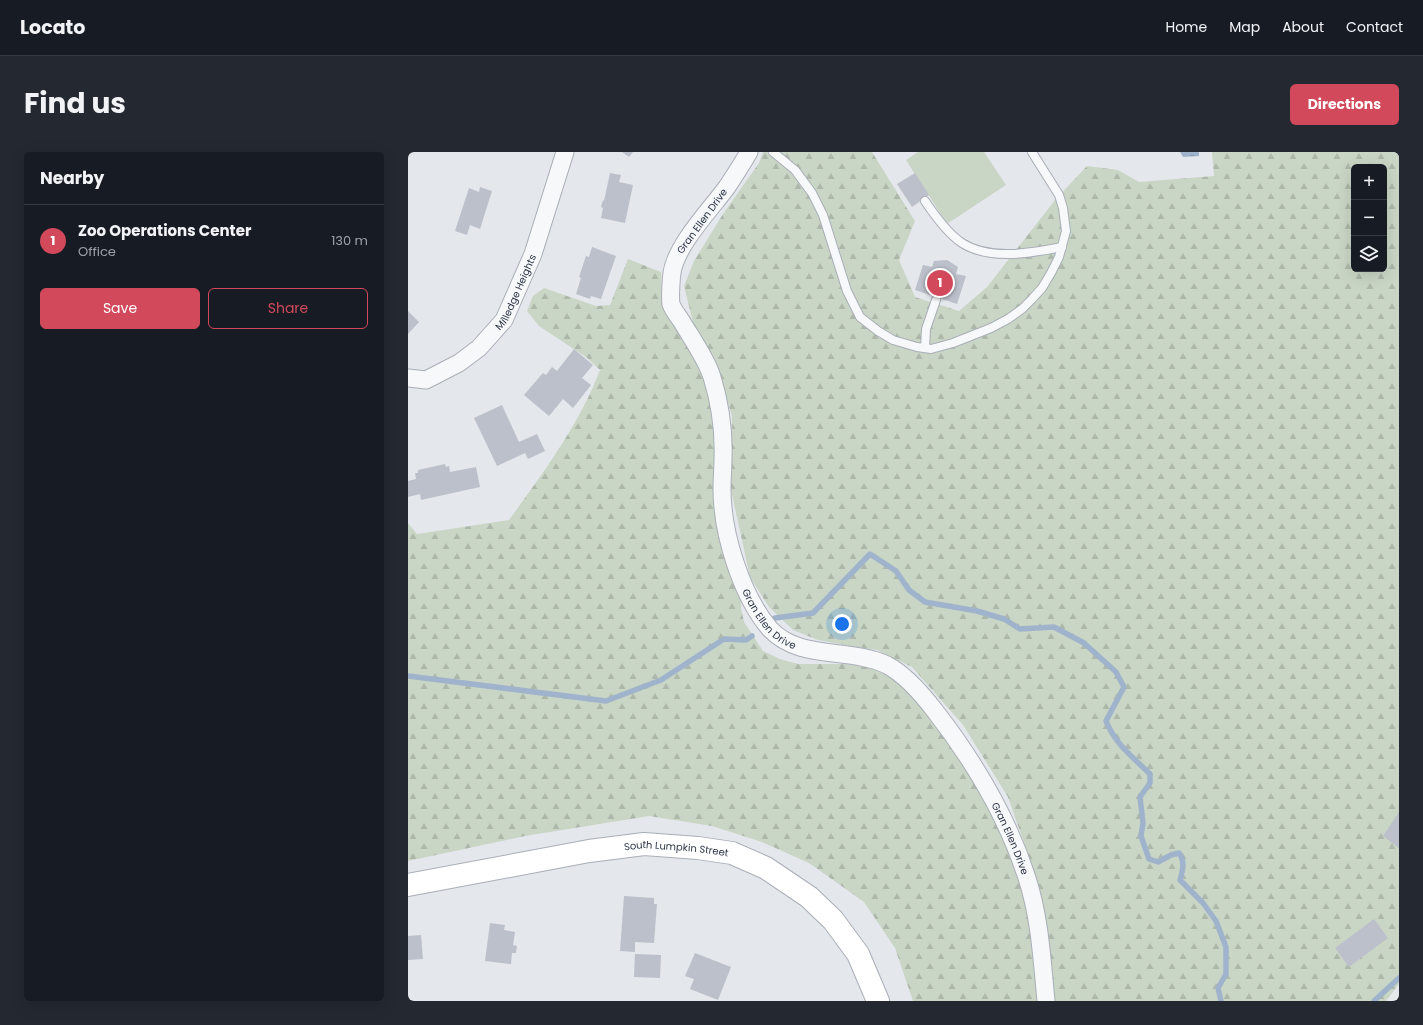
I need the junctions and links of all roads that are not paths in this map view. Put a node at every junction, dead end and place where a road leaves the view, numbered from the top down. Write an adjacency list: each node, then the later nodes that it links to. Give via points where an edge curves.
1 (565, 152): 9 (street, Milledge Heights, via 533,254 504,320 479,348 459,363 426,380)
2 (749, 152): 12 (street, Gran Ellen Drive, via 674,260 671,276 671,304 710,372 718,395 724,456 724,521 738,569 753,604 773,632 802,648 872,659 888,666 907,679 950,730 1001,816 1028,880 1037,919)
3 (773, 152): 8 (lane, via 795,170 812,193 823,216 847,290 860,316 893,340)
4 (1032, 152): 6 (lane, via 1059,195 1066,231)
5 (925, 201): 6 (lane, via 945,228 962,243 981,250 1014,255)
6 (1062, 247): 8 (lane, via 1042,288 1014,315 991,328 953,343 931,349)
7 (936, 300): 8 (lane, via 926,329)
8 (925, 348)
9 (408, 378)
10 (408, 885): 11 (main road, South Lumpkin Street, via 589,851 644,844 698,848 732,854 766,868 803,892 833,920 858,954)
11 (878, 1001)
12 (1046, 1001)

